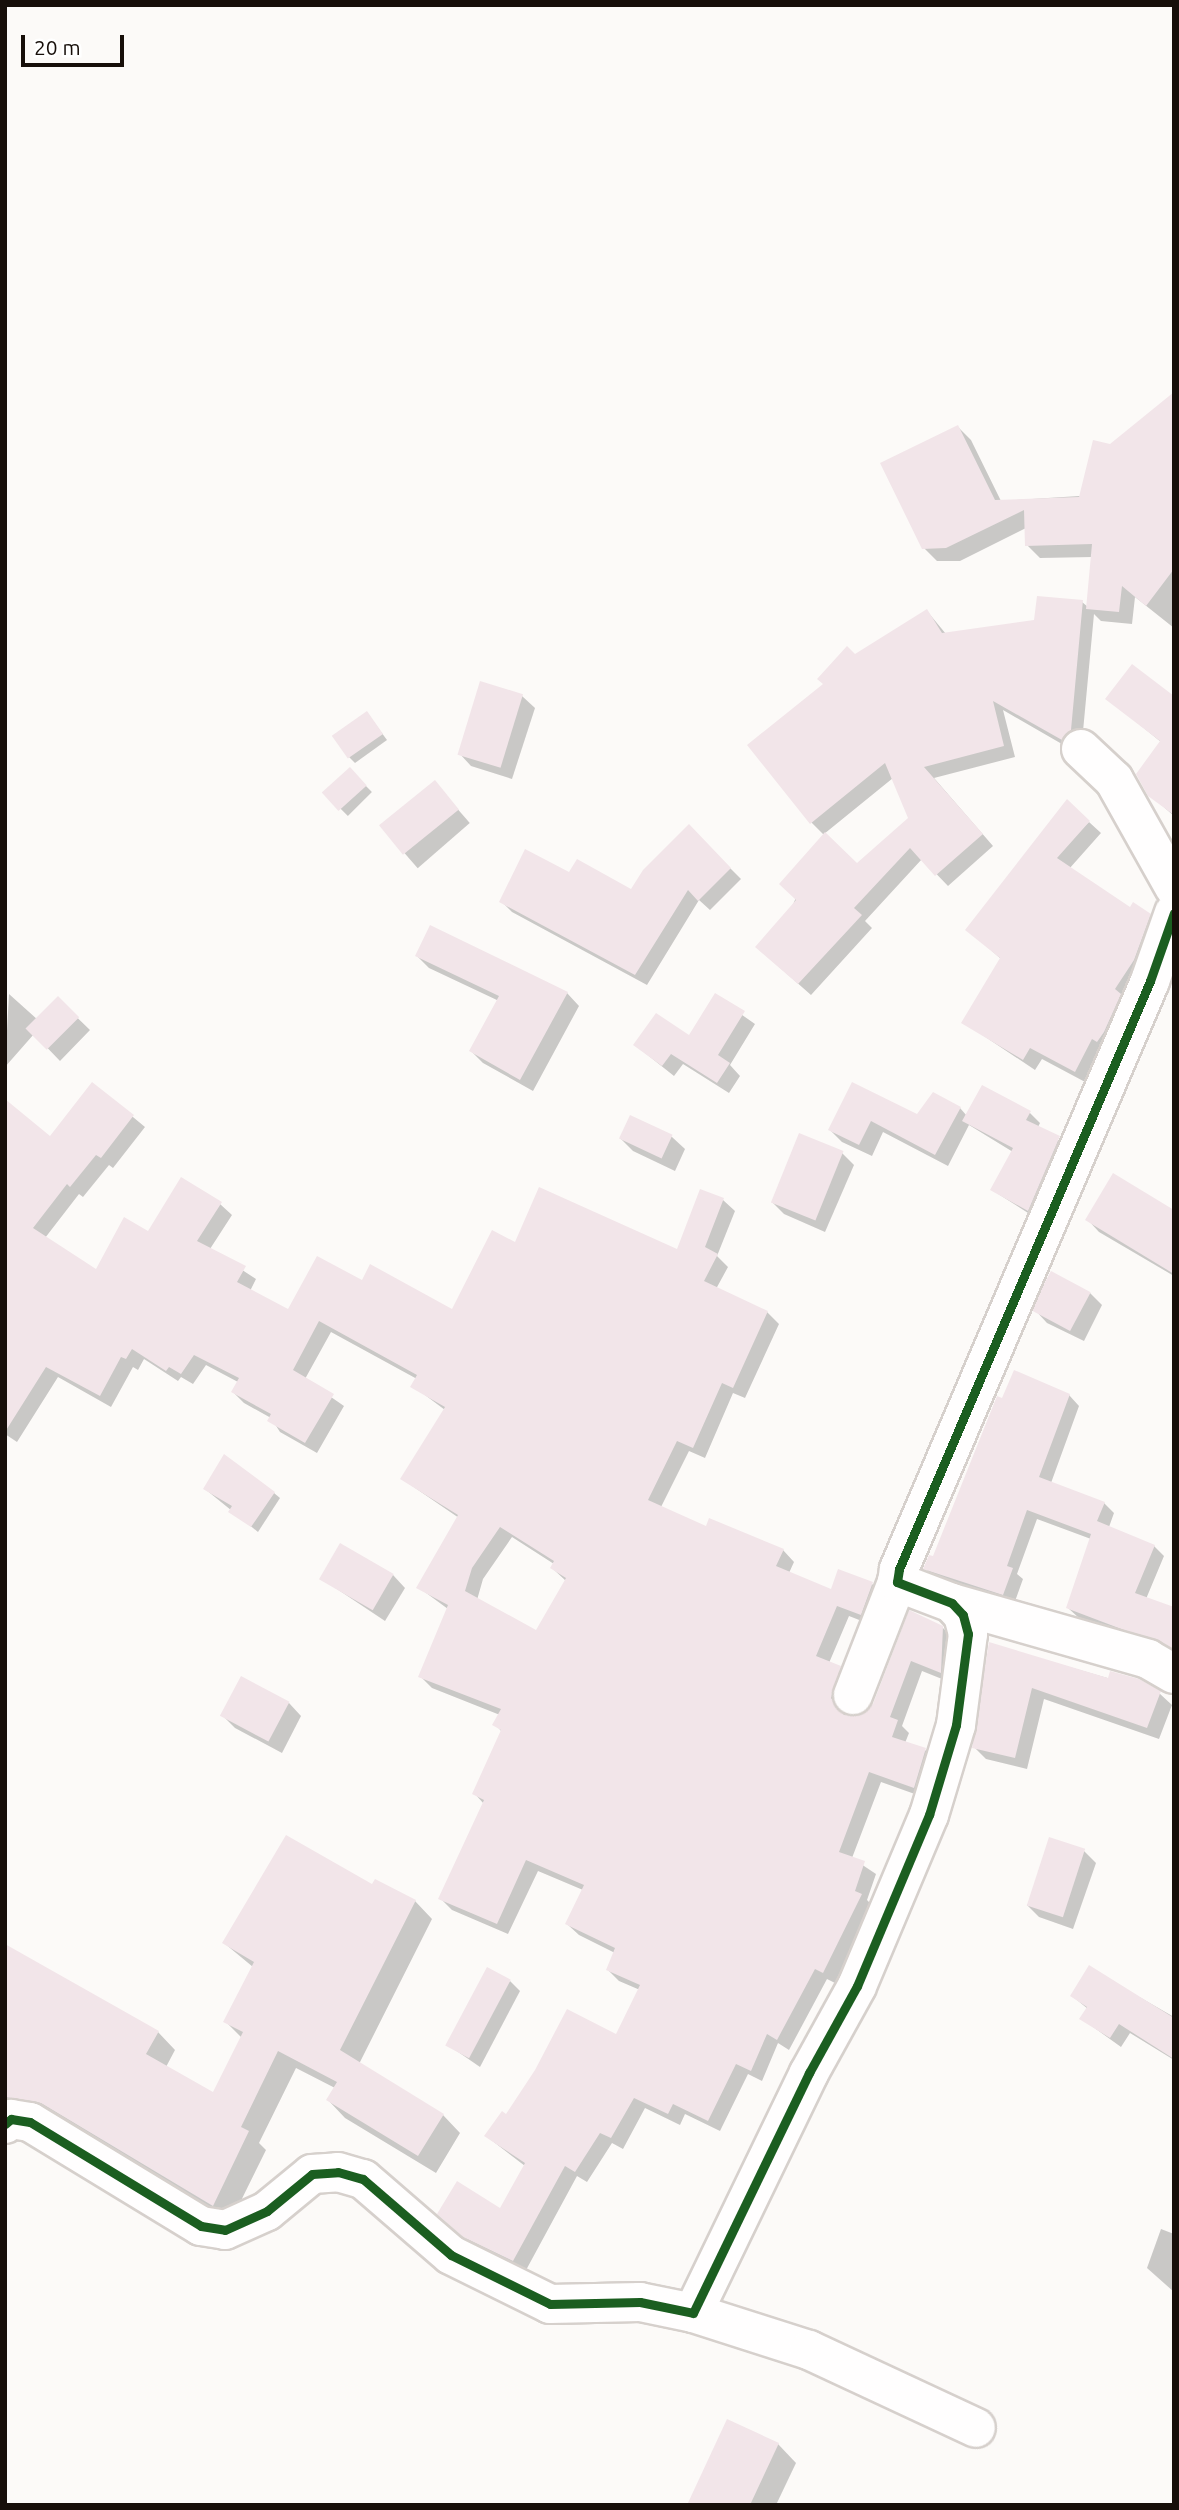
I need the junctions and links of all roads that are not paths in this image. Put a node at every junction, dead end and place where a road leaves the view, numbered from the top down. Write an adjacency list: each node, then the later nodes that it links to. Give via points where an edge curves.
1 (1081, 749): 2 (street, via 1114,780)
2 (1174, 887)
3 (1174, 913): 4 (street, via 1150,981)
4 (897, 1582): 5 (street); 7 (street)
5 (952, 1602): 6 (street, via 1148,1659); 9 (street, via 963,1615 968,1634 956,1725 929,1815 857,1986 809,2073)
6 (1174, 1674)
7 (853, 1695)
8 (5, 2124): 9 (street, via 11,2119 30,2122 201,2226 225,2230 267,2211 312,2174 338,2172 363,2179 451,2255 550,2304 640,2302)
9 (693, 2313): 10 (street, via 809,2350)
10 (976, 2428)

